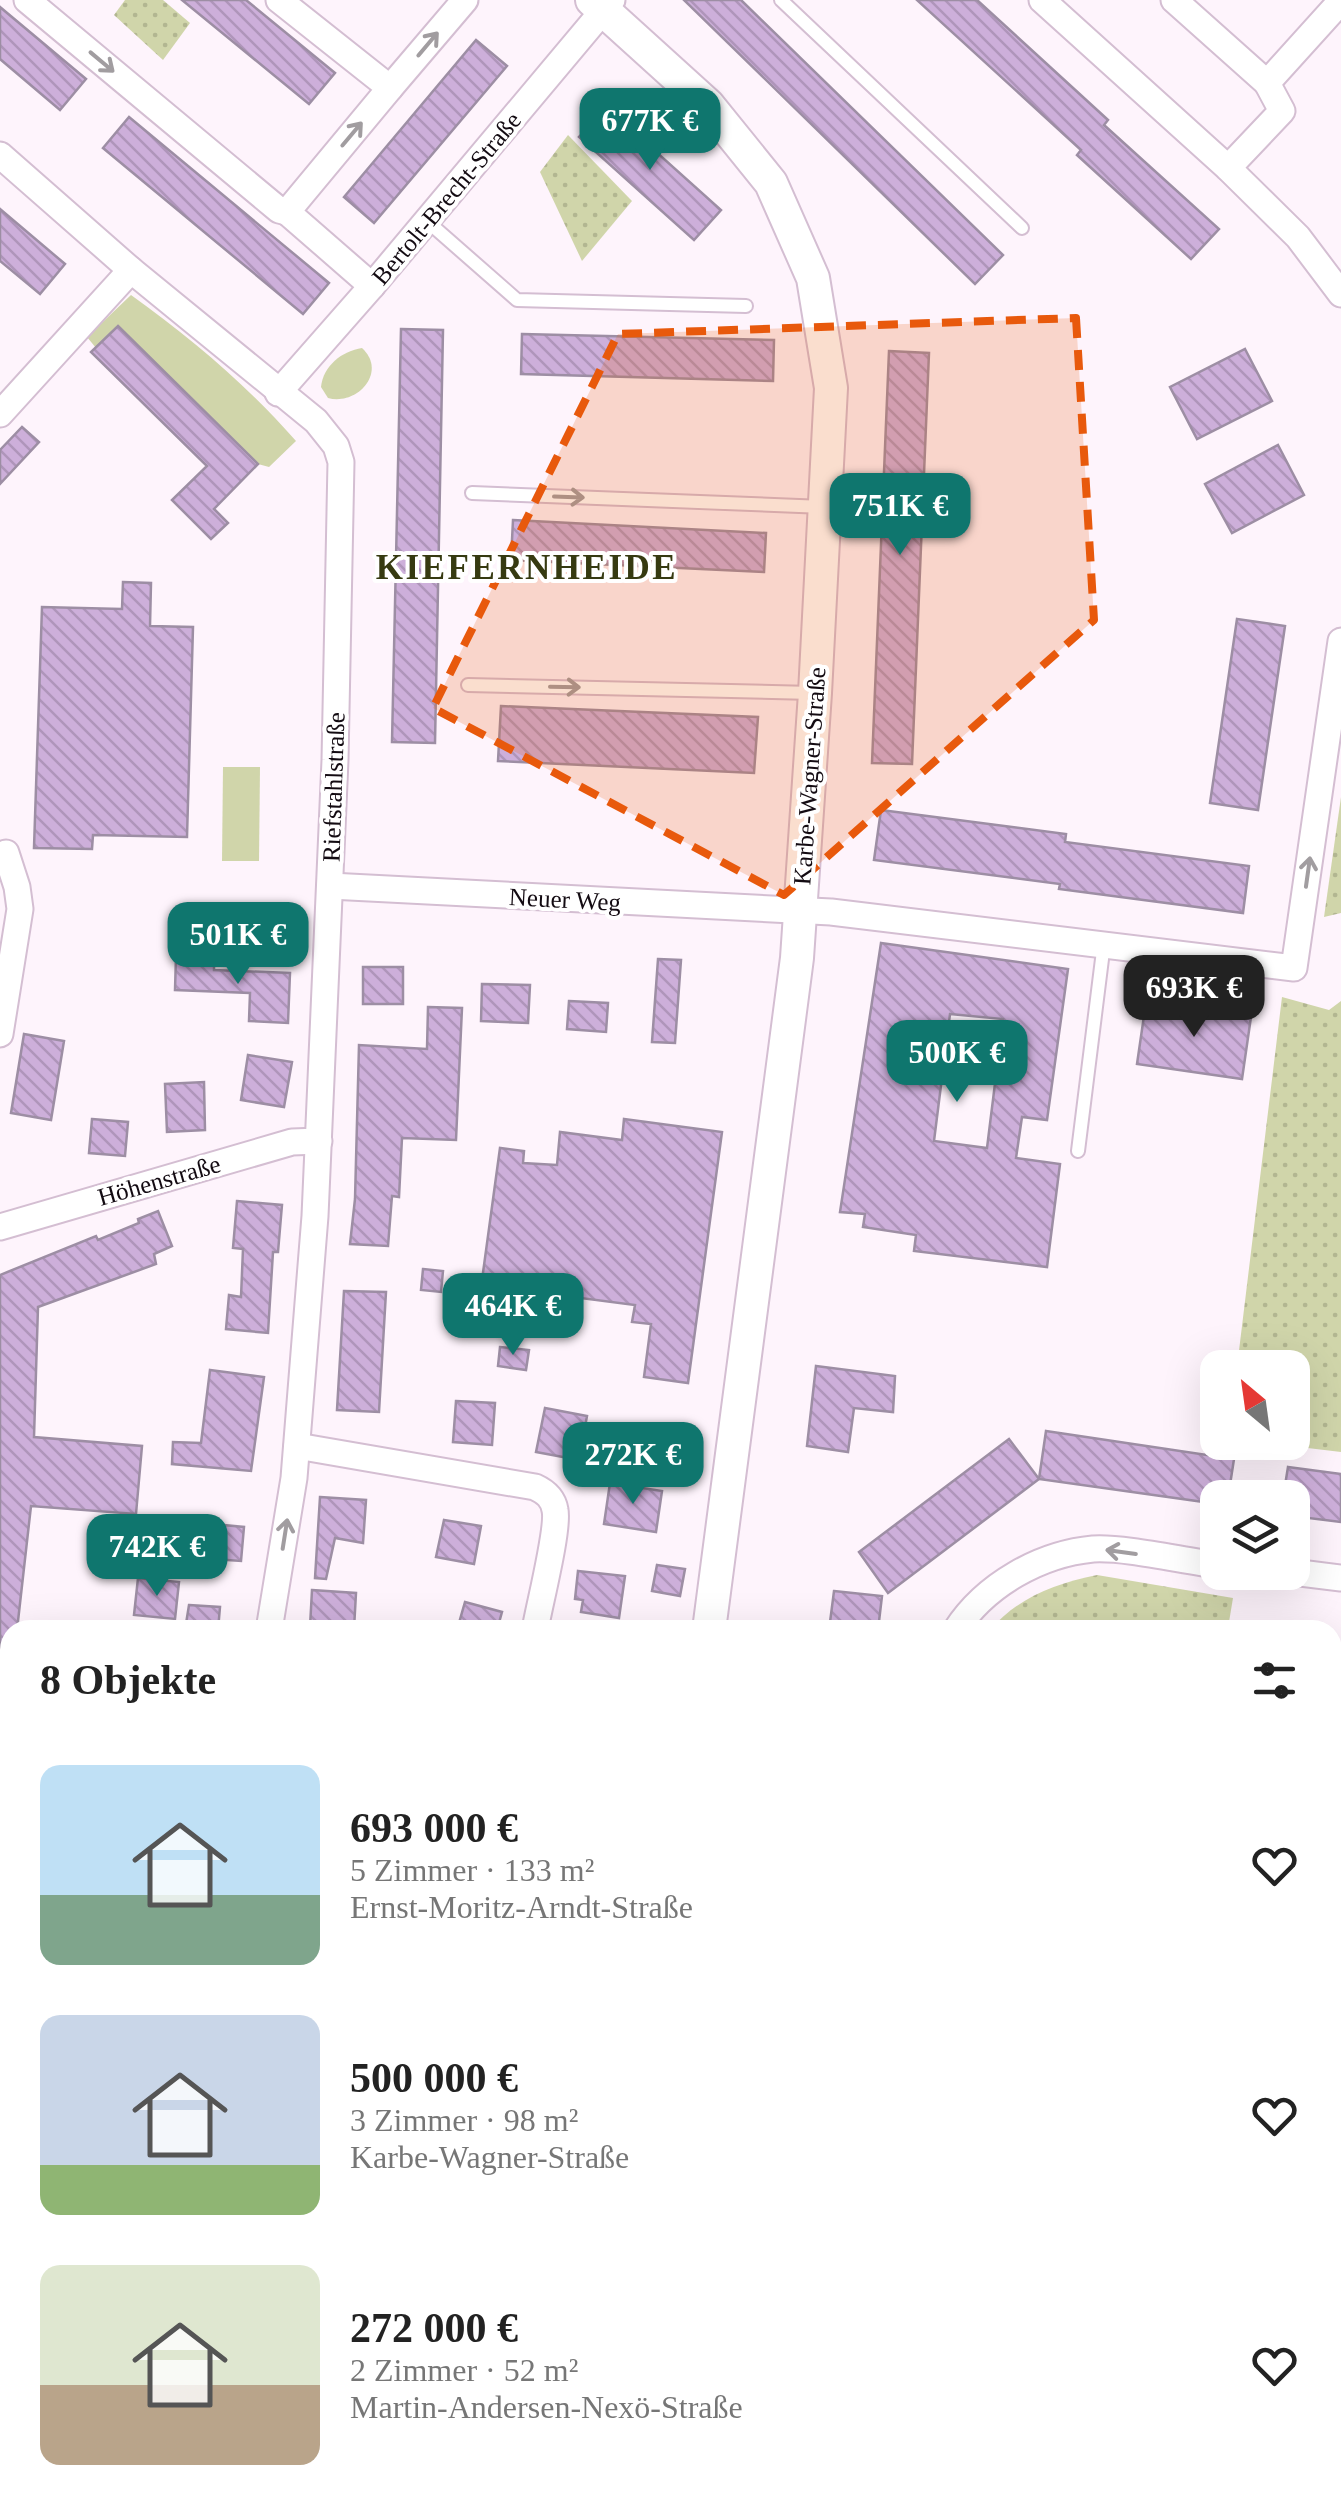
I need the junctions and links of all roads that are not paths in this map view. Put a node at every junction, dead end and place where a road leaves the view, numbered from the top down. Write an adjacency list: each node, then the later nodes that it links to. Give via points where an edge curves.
1 (27, 0): 13 (street, one-way to 13)
2 (279, 0): 10 (street)
3 (465, 0): 10 (street, one-way to 3)
4 (781, 0): 15 (lane)
5 (1042, 0): 12 (street)
6 (1174, 0): 9 (street)
7 (1341, 1): 9 (street)
8 (603, 3): 14 (street, Bertolt-Brecht-Straße); 23 (street, Karbe-Wagner-Straße, via 708,105 771,183 813,278 831,388)
9 (1267, 83): 12 (street, via 1282,112)
10 (390, 88): 13 (street, one-way to 10)
11 (0, 155): 16 (street, Riefstahlstraße)
12 (1228, 168): 18 (street, via 1298,237)
13 (287, 212): 17 (street)
14 (427, 221): 17 (street, Bertolt-Brecht-Straße); 19 (lane, via 517,300)
15 (1022, 228)
16 (131, 270): 20 (street, Riefstahlstraße); 21 (street)
17 (372, 286): 20 (street, Bertolt-Brecht-Straße)
18 (1341, 294)
19 (746, 306)
20 (278, 393): 28 (street, Riefstahlstraße, via 326,432 342,475)
21 (0, 414)
22 (472, 493): 23 (lane, one-way to 23)
23 (824, 506): 26 (street, Karbe-Wagner-Straße)
24 (1341, 641): 30 (street, Neuer Weg, one-way to 24, via 1294,968)
25 (468, 685): 26 (lane, one-way to 26)
26 (815, 693): 29 (street, Karbe-Wagner-Straße)
27 (6, 853): 31 (street, via 20,899)
28 (330, 886): 29 (street, Neuer Weg); 33 (street, Riefstahlstraße)
29 (800, 911): 30 (street, Neuer Weg); 42 (street, Karbe-Wagner-Straße)
30 (1104, 943): 34 (lane)
31 (8, 944): 32 (street)
32 (0, 1034)
33 (319, 1141): 35 (street, Höhenstraße, via 292,1142); 36 (street, Riefstahlstraße)
34 (1078, 1151)
35 (0, 1227)
36 (297, 1446): 40 (street, Riefstahlstraße, one-way to 36); 41 (street, via 544,1491 556,1518)
37 (1200, 1563): 43 (street, one-way to 43, via 1096,1549 1062,1555 1020,1571)
38 (1310, 1574): 39 (street)
39 (1341, 1578)
40 (271, 1620)
41 (536, 1620)
42 (710, 1620)
43 (965, 1620)

